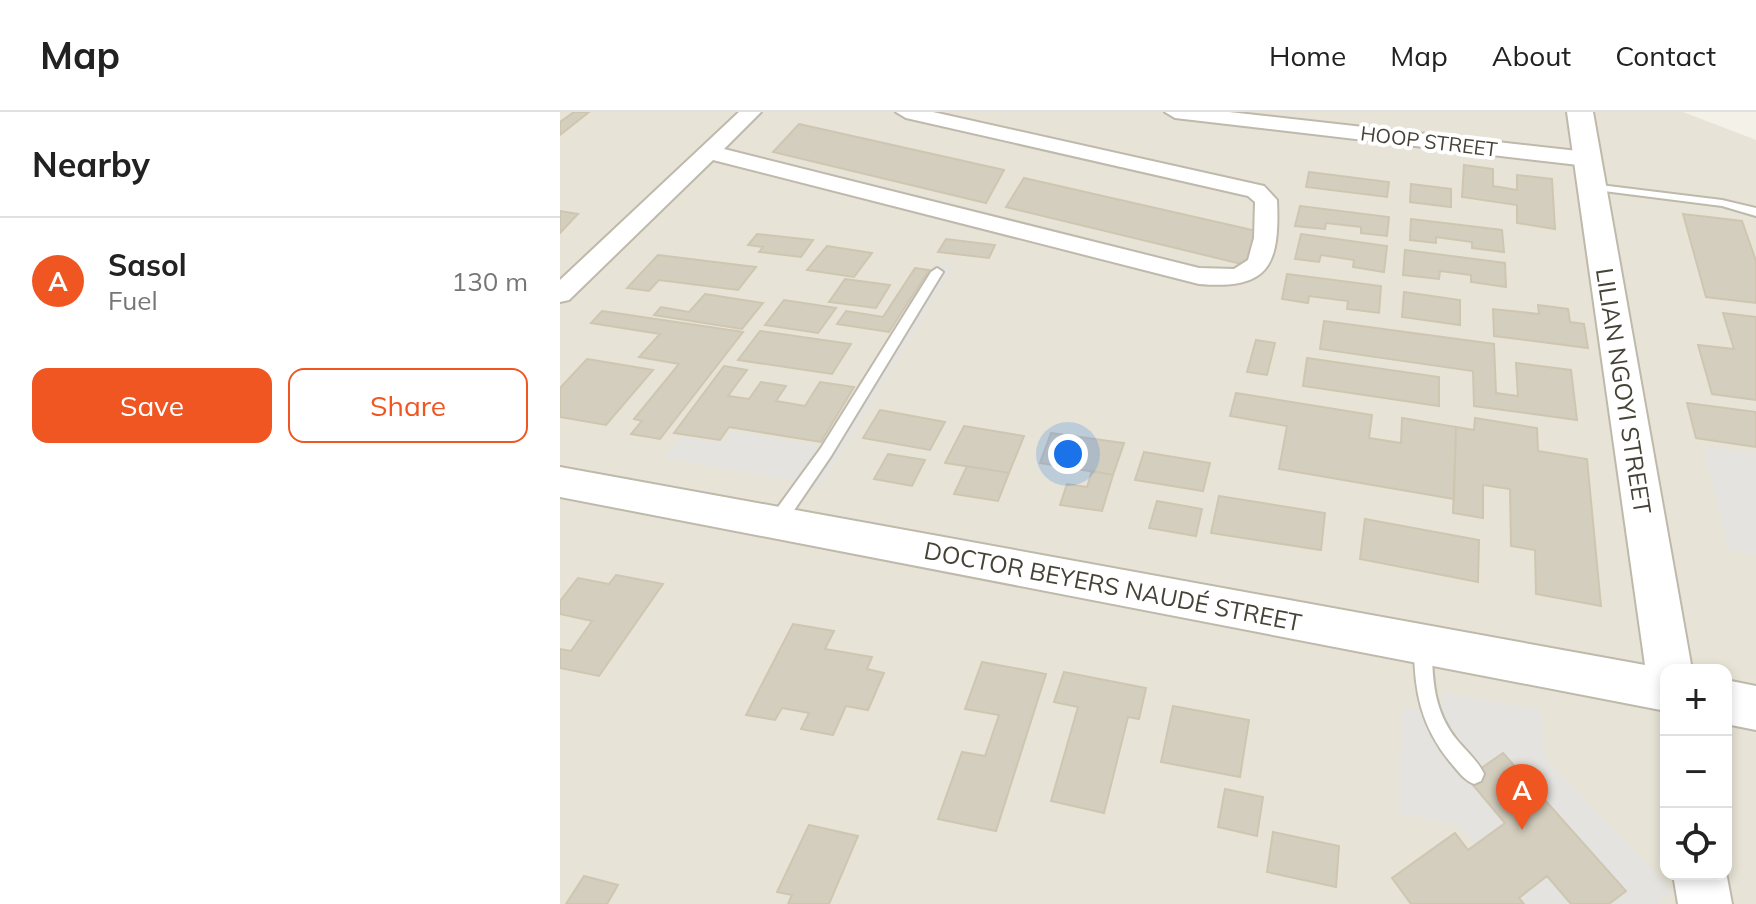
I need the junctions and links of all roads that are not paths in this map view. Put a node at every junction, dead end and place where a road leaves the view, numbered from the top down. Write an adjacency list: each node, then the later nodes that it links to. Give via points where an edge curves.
1 (751, 112): 5 (street)
2 (906, 112): 5 (street, via 1256,191 1266,200 1264,252 1253,272 1242,278 1199,276)
3 (1175, 112): 6 (street, HOOP STREET)
4 (1580, 112): 6 (street, LILIAN NGOYI STREET)
5 (708, 153): 9 (street)
6 (1589, 173): 7 (lane); 13 (street, LILIAN NGOYI STREET)
7 (1756, 212)
8 (937, 272): 11 (lane)
9 (560, 294)
10 (560, 482): 11 (street, DOCTOR BEYERS NAUDÉ STREET)
11 (776, 523): 12 (street, DOCTOR BEYERS NAUDÉ STREET)
12 (1423, 645): 14 (street, DOCTOR BEYERS NAUDÉ STREET); 17 (lane, via 1422,692 1440,739)
13 (1668, 664)
14 (1660, 689)
15 (1732, 703): 16 (street)
16 (1756, 708)
17 (1474, 774)
18 (1701, 880): 19 (street)
19 (1705, 904)

